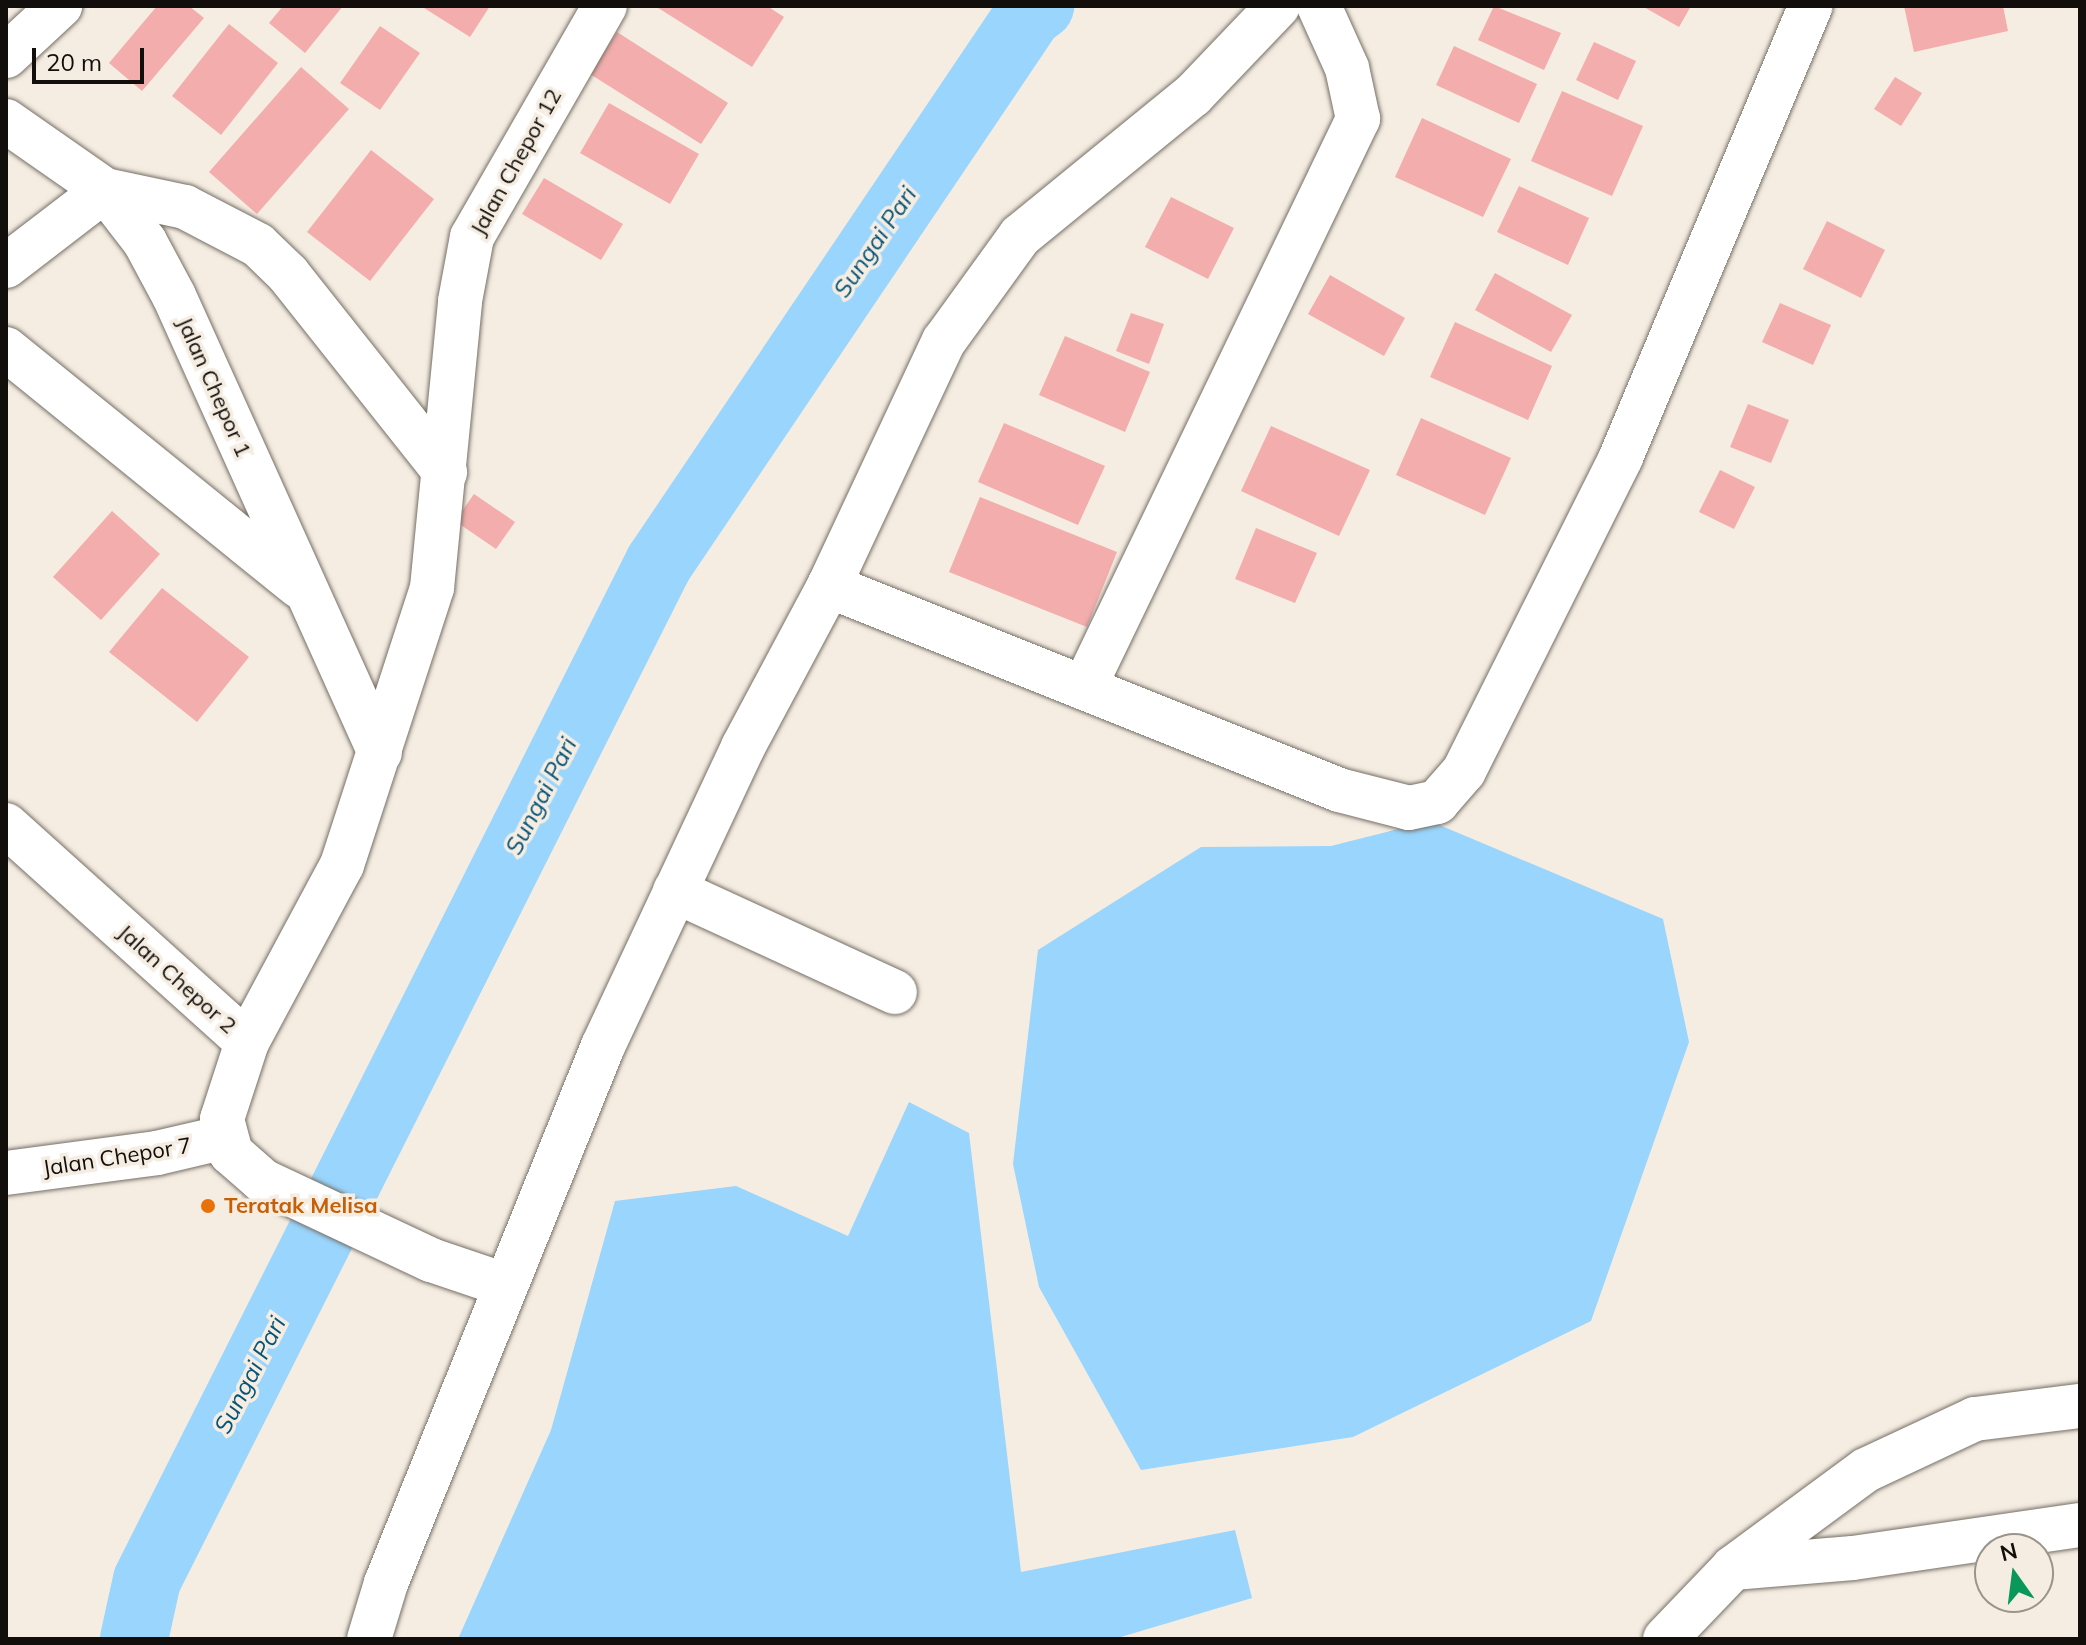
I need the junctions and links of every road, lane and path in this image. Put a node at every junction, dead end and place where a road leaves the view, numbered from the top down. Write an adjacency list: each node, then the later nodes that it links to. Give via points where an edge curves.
1 (60, 6): 6 (street)
2 (605, 6): 11 (street, Jalan Chepor 12, via 472,237 460,301)
3 (1278, 6): 12 (street, via 1193,95 1020,236 984,280 944,341)
4 (1319, 6): 14 (street, via 1347,68 1358,119)
5 (1811, 6): 14 (street, via 1621,457 1464,771 1437,802 1409,808 1339,790)
6 (6, 56)
7 (6, 121): 8 (street)
8 (105, 190): 9 (street); 11 (street, via 185,207 258,245 288,274); 13 (street, Jalan Chepor 1, via 145,242 174,296)
9 (6, 266)
10 (6, 349): 13 (street, Jalan Chepor 1)
11 (445, 472): 15 (street, Jalan Chepor 12, via 432,588)
12 (829, 586): 14 (street); 17 (street, via 743,747)
13 (307, 593): 15 (street, Jalan Chepor 1)
14 (1084, 688)
15 (380, 753): 19 (street, Jalan Chepor 12, via 342,865)
16 (6, 825): 19 (street, Jalan Chepor 2)
17 (675, 891): 18 (street); 22 (street, via 603,1046)
18 (895, 992)
19 (247, 1042): 20 (street, Jalan Chepor 2, via 222,1119)
20 (226, 1137): 21 (street, Jalan Chepor 7, via 157,1153); 22 (street, via 241,1167 263,1181 431,1260)
21 (6, 1173)
22 (505, 1285): 26 (street, via 386,1583)
23 (2080, 1406): 25 (street, via 1961,1426 1866,1470)
24 (2080, 1525): 25 (street, via 1853,1558)
25 (1733, 1568): 27 (street)
26 (369, 1639)
27 (1665, 1639)

